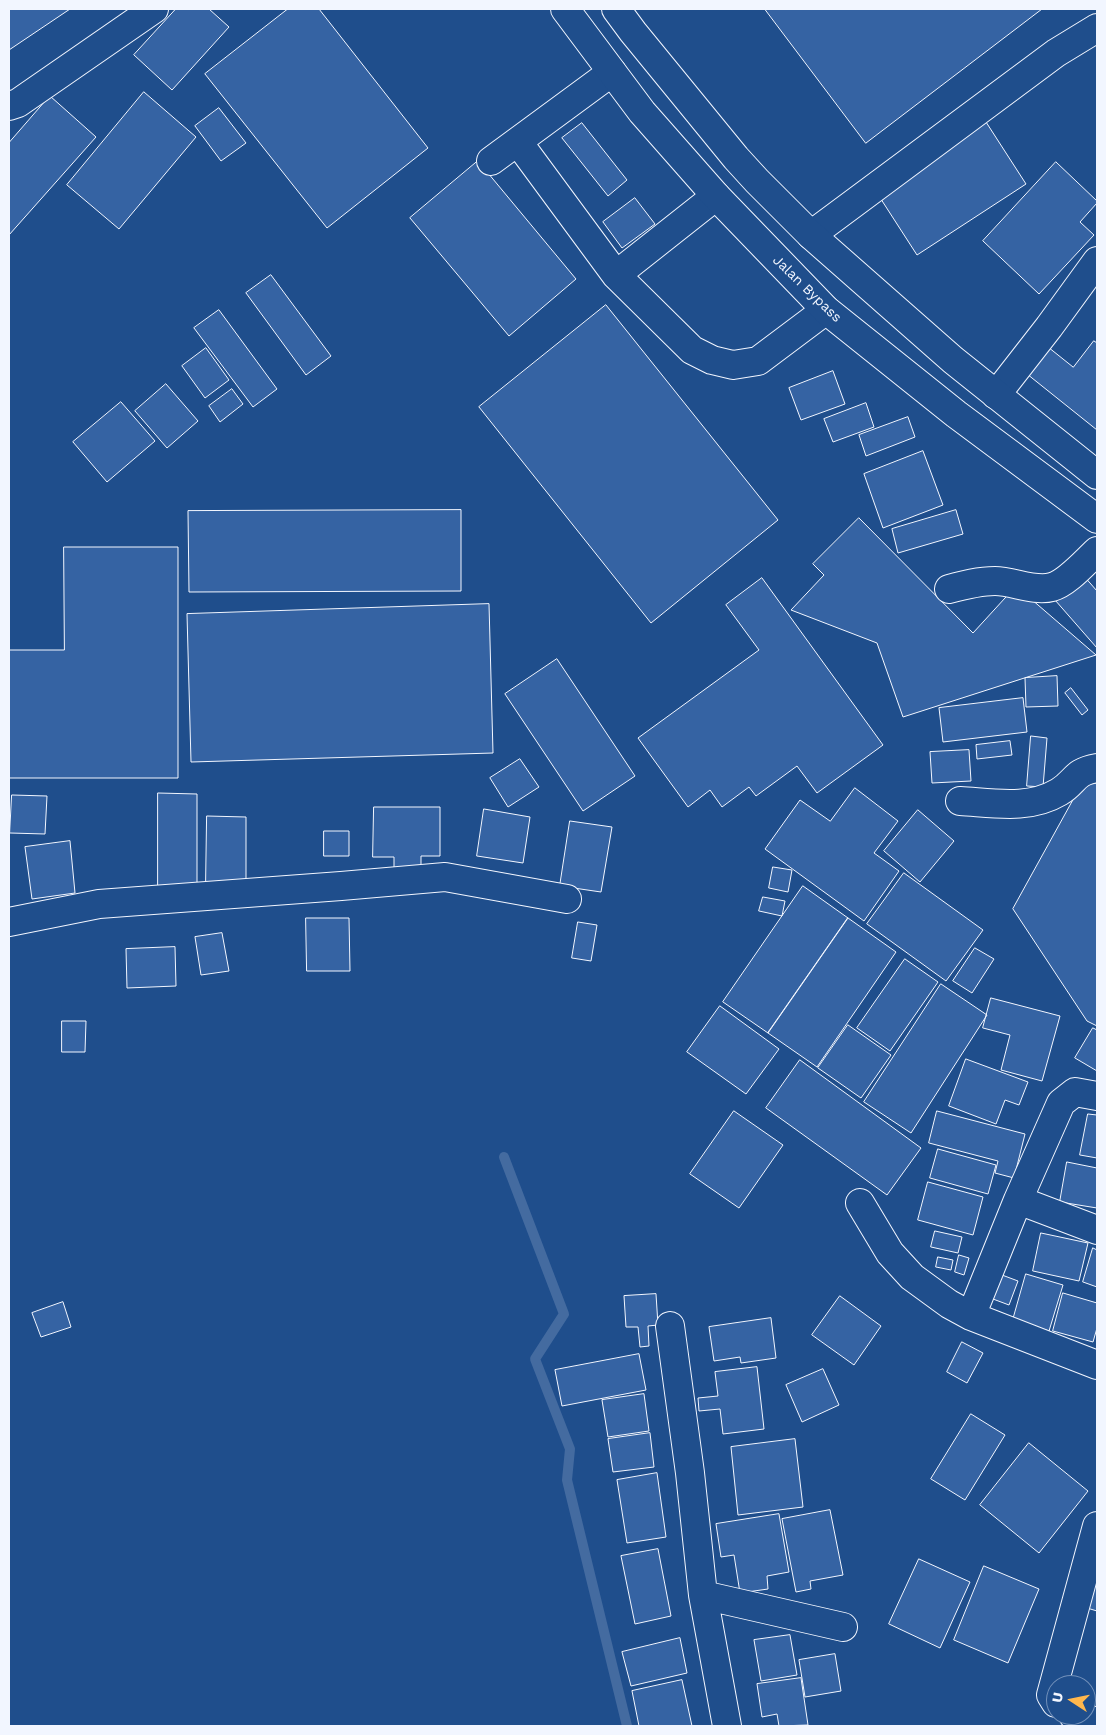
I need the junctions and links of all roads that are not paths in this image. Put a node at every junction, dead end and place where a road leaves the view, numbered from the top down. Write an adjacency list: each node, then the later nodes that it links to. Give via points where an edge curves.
1 (154, 9): 6 (main road, via 18,103)
2 (565, 9): 5 (main road, Jalan Bypass)
3 (616, 9): 10 (main road, via 736,158)
4 (1097, 28): 10 (main road, via 1056,53)
5 (612, 72): 7 (main road); 9 (main road, Jalan Bypass, via 642,112)
6 (9, 106)
7 (518, 142): 8 (main road); 12 (main road)
8 (490, 161)
9 (716, 196): 12 (main road); 13 (main road, Jalan Bypass)
10 (811, 235): 14 (main road)
11 (1097, 261): 14 (main road)
12 (616, 275): 13 (main road, via 692,350 712,360 733,365 758,361)
13 (826, 310): 16 (main road, Jalan Bypass, via 956,414)
14 (996, 395): 15 (main road)
15 (1097, 475)
16 (1097, 519)
17 (1097, 551): 18 (main road, via 1053,587 995,581)
18 (949, 589)
19 (1097, 768): 20 (main road, via 1083,771 1062,791 1046,799 1021,805)
20 (960, 801)
21 (566, 898): 22 (main road, via 446,877 99,904)
22 (9, 922)
23 (1097, 1096): 24 (main road, via 1075,1092 1061,1103)
24 (1018, 1200): 26 (main road); 27 (main road)
25 (860, 1203): 27 (main road, via 890,1253 912,1277)
26 (1097, 1230)
27 (971, 1316): 29 (main road)
28 (670, 1326): 31 (main road)
29 (1097, 1365)
30 (1097, 1526): 33 (main road)
31 (703, 1595): 32 (main road); 34 (main road)
32 (843, 1627)
33 (1056, 1675)
34 (727, 1726)

